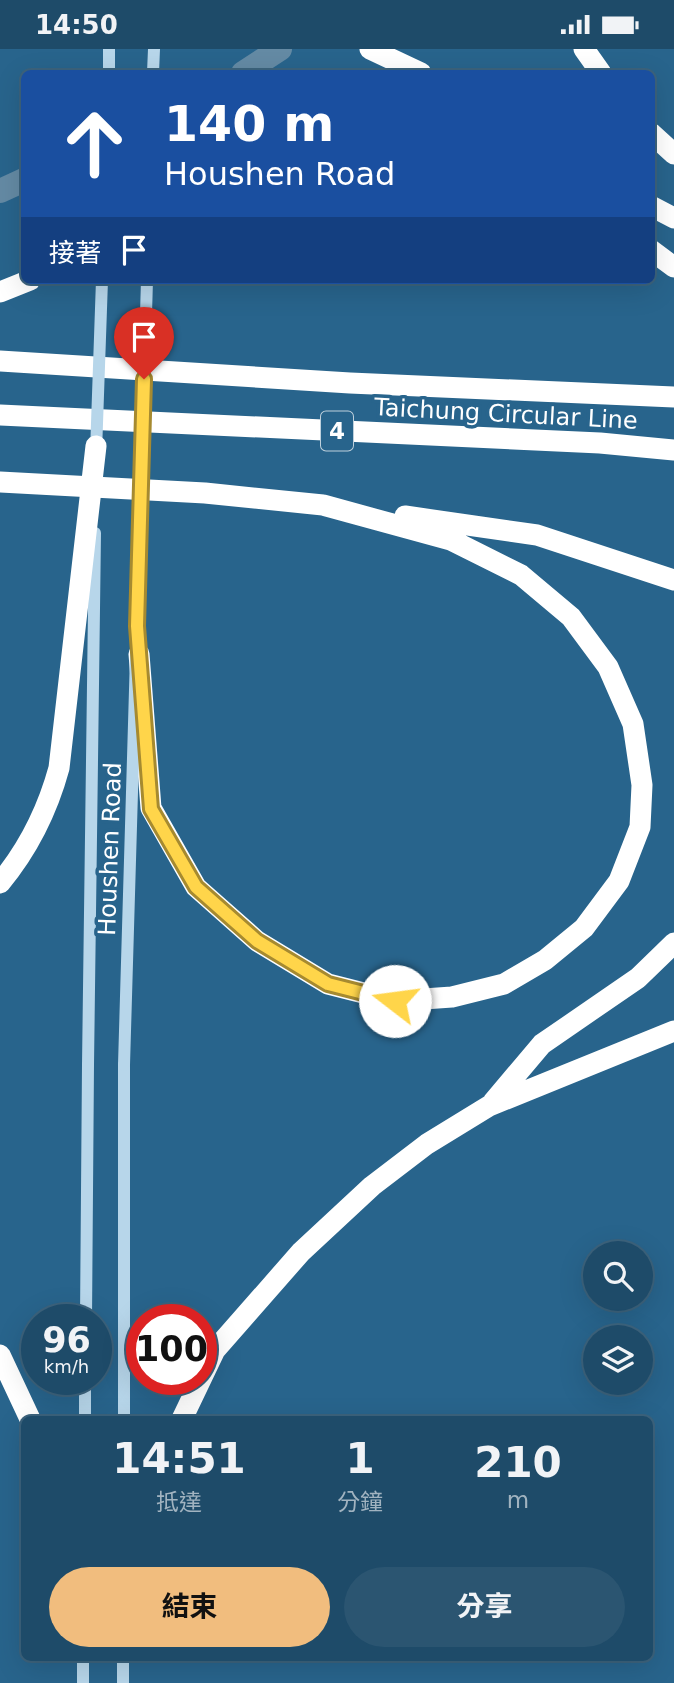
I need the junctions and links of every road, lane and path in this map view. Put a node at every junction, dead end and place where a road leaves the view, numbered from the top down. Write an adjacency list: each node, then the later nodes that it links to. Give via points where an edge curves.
1 (110, 49): 5 (street)
2 (154, 49): 6 (street)
3 (584, 49): 8 (highway)
4 (379, 53): 7 (highway)
5 (109, 70)
6 (153, 70)
7 (415, 70)
8 (599, 70)
9 (655, 137): 10 (highway)
10 (674, 155)
11 (655, 208): 12 (highway)
12 (674, 218)
13 (655, 253): 14 (highway)
14 (674, 267)
15 (21, 284): 18 (highway)
16 (102, 284): 22 (street, Houshen Road, bridge)
17 (147, 284): 27 (street, Houshen Road, bridge)
18 (0, 292)
19 (0, 361): 20 (highway, Taichung Circular Line / 4)
20 (674, 397)
21 (0, 415): 23 (highway, Taichung Circular Line / 4)
22 (96, 446): 28 (highway, bridge, via 59,768 48,809); 32 (street, Houshen Road, bridge)
23 (674, 450)
24 (0, 482): 25 (highway, via 205,493)
25 (323, 505): 26 (highway, via 537,535); 27 (highway, bridge, via 451,540 521,575 571,617 608,667 633,724 642,785 640,827 619,881 584,928 545,960 504,984 452,997 395,1001 328,984 257,941 196,887 151,809)
26 (674, 580)
27 (137, 626): 37 (street, Houshen Road, bridge, via 124,1065)
28 (0, 883)
29 (674, 943): 31 (highway, via 638,978 542,1044)
30 (674, 1031): 31 (highway)
31 (489, 1106): 38 (highway, via 427,1144 372,1186 301,1252 215,1350)
32 (86, 1304)
33 (0, 1355): 35 (highway)
34 (85, 1395): 36 (street)
35 (29, 1416)
36 (85, 1416)
37 (124, 1416)
38 (182, 1416)
39 (83, 1661): 41 (street)
40 (123, 1661): 42 (street)
41 (83, 1683)
42 (123, 1683)

